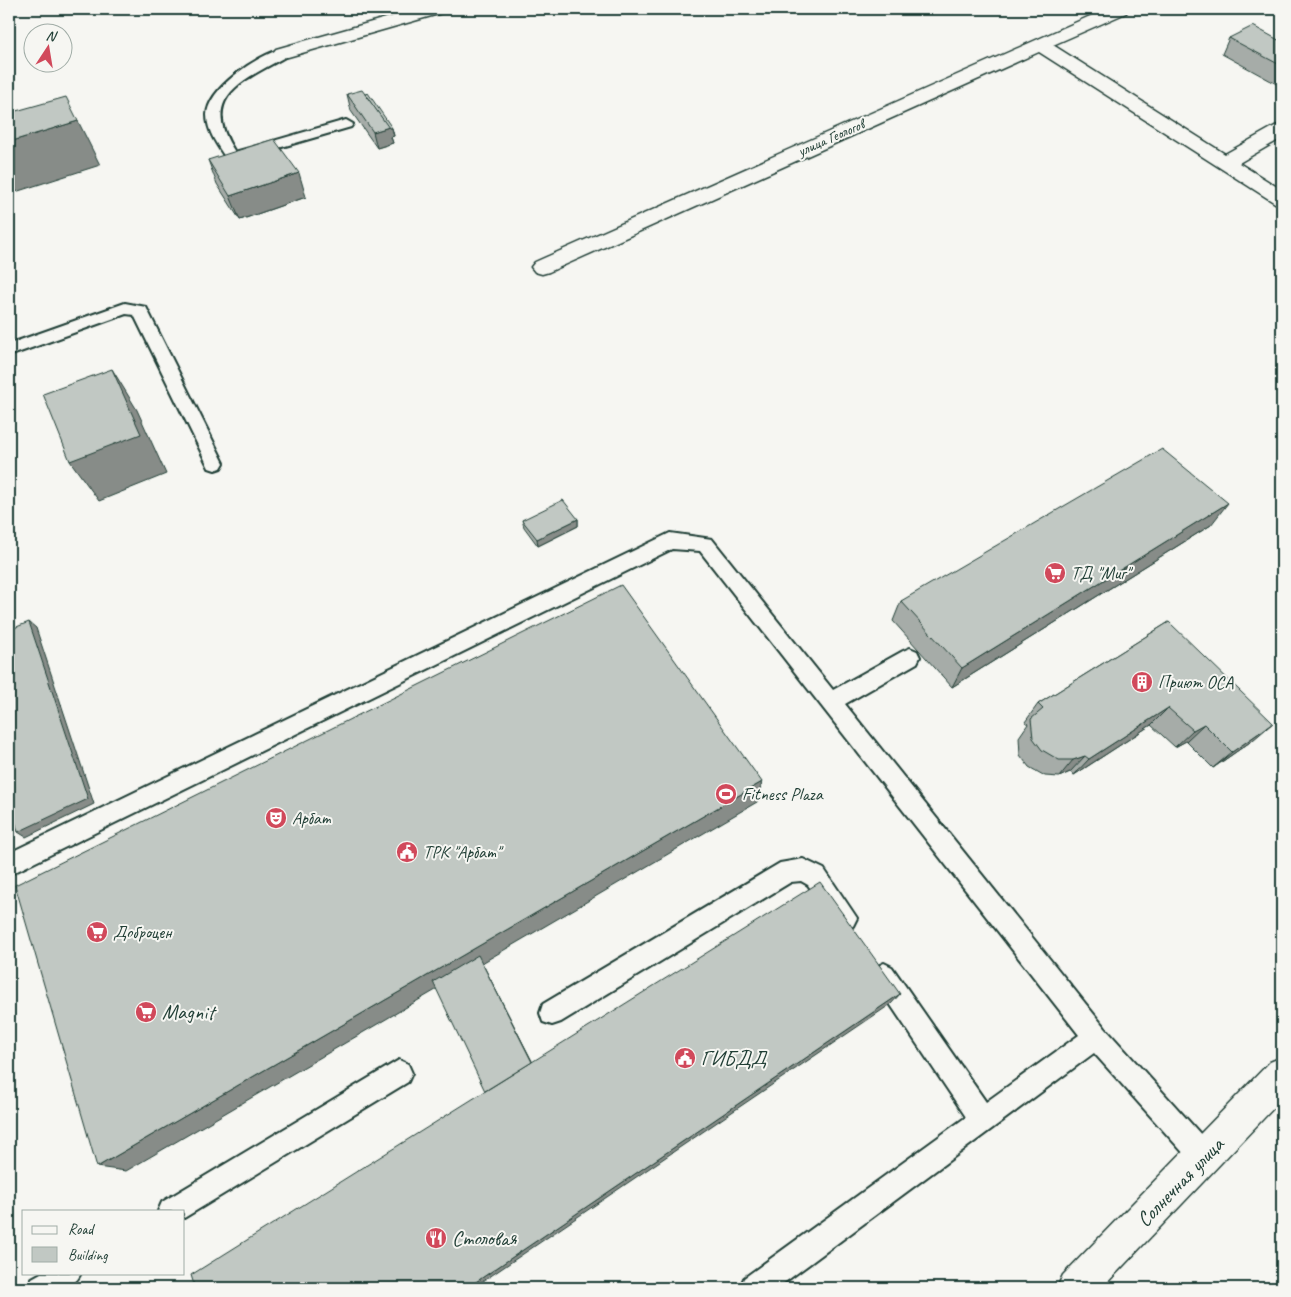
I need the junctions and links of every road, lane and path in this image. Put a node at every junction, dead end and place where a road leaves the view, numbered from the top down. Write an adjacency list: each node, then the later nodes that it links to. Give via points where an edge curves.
1 (436, 9): 4 (street)
2 (1120, 9): 3 (street, улица Геологов)
3 (1040, 45): 7 (street); 9 (street, улица Геологов)
4 (282, 54): 5 (lane, via 231,84 218,99 213,114 215,128 232,157)
5 (346, 124)
6 (1282, 130): 7 (street)
7 (1224, 162): 8 (street)
8 (1282, 199)
9 (542, 267)
10 (9, 350): 11 (lane, via 124,308 140,311)
11 (215, 463)
12 (910, 657): 13 (lane)
13 (830, 702): 14 (lane, via 705,544 670,541); 18 (lane)
14 (9, 864)
15 (855, 934): 17 (lane, via 816,877 803,870 788,871)
16 (872, 958): 21 (lane)
17 (552, 1013)
18 (1096, 1037): 21 (lane); 22 (lane)
19 (399, 1073): 23 (lane)
20 (1282, 1074): 22 (street, Солнечная улица)
21 (983, 1120): 26 (lane)
22 (1204, 1157): 27 (street, Солнечная улица)
23 (173, 1210)
24 (65, 1274): 25 (lane)
25 (42, 1288)
26 (754, 1288)
27 (1076, 1288)

